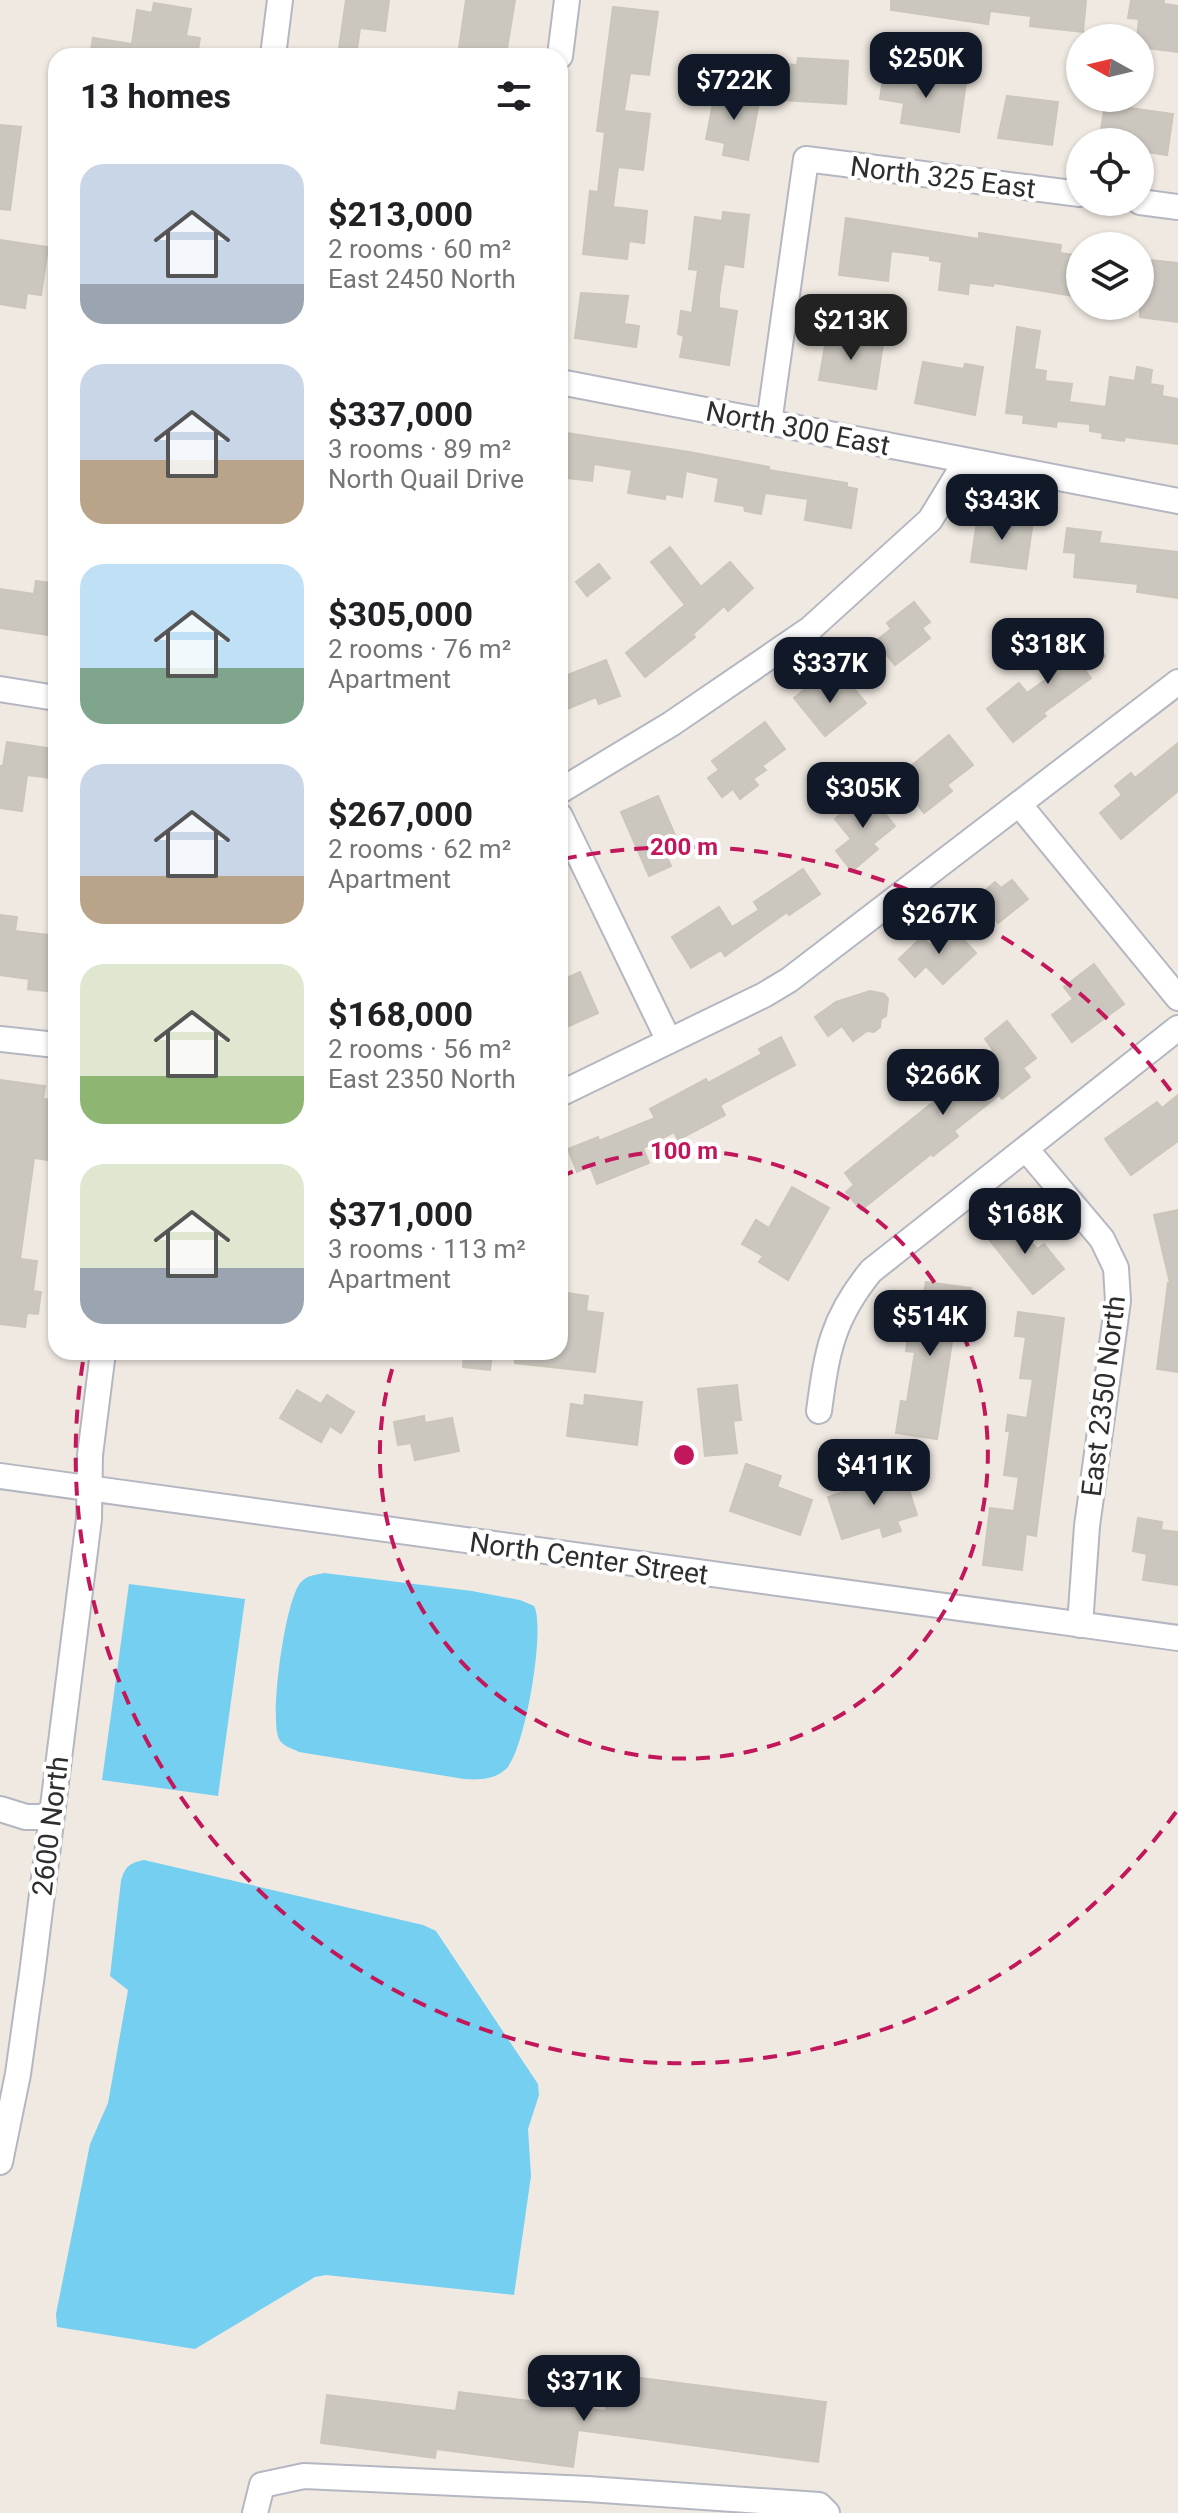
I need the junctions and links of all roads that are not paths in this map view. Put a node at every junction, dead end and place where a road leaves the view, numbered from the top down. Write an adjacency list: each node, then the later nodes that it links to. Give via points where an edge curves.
1 (280, 0): 3 (street)
2 (567, 0): 4 (street)
3 (274, 48)
4 (561, 48)
5 (1066, 192): 9 (street, North 325 East, via 806,159)
6 (1154, 204): 7 (street)
7 (1178, 207)
8 (568, 384): 9 (street, North 300 East)
9 (769, 423): 10 (street, North 300 East)
10 (966, 461): 11 (street, North 300 East); 15 (street, via 930,520 810,629 659,732)
11 (1178, 501)
12 (1178, 682): 16 (street)
13 (0, 689): 14 (street)
14 (48, 697)
15 (568, 786)
16 (1019, 804): 18 (street); 21 (street, via 789,980)
17 (568, 833): 21 (street)
18 (1178, 998)
19 (1178, 1028): 24 (street)
20 (0, 1039): 22 (street)
21 (669, 1041): 23 (street)
22 (48, 1044)
23 (568, 1090)
24 (1026, 1149): 26 (street, via 871,1271 850,1296 826,1356); 29 (street, East 2350 North, via 1102,1239 1116,1268 1118,1301 1087,1526)
25 (102, 1360): 28 (street, 2600 North)
26 (819, 1411)
27 (0, 1476): 28 (street, North Center Street)
28 (90, 1489): 29 (street, North Center Street); 32 (street, 2600 North)
29 (1080, 1625): 30 (street, North Center Street)
30 (1178, 1638)
31 (0, 1809): 32 (street)
32 (51, 1817): 33 (street, 2600 North, via 18,2074)
33 (0, 2162)
34 (255, 2513): 35 (street, via 262,2485 304,2476 819,2505)
35 (827, 2513)

